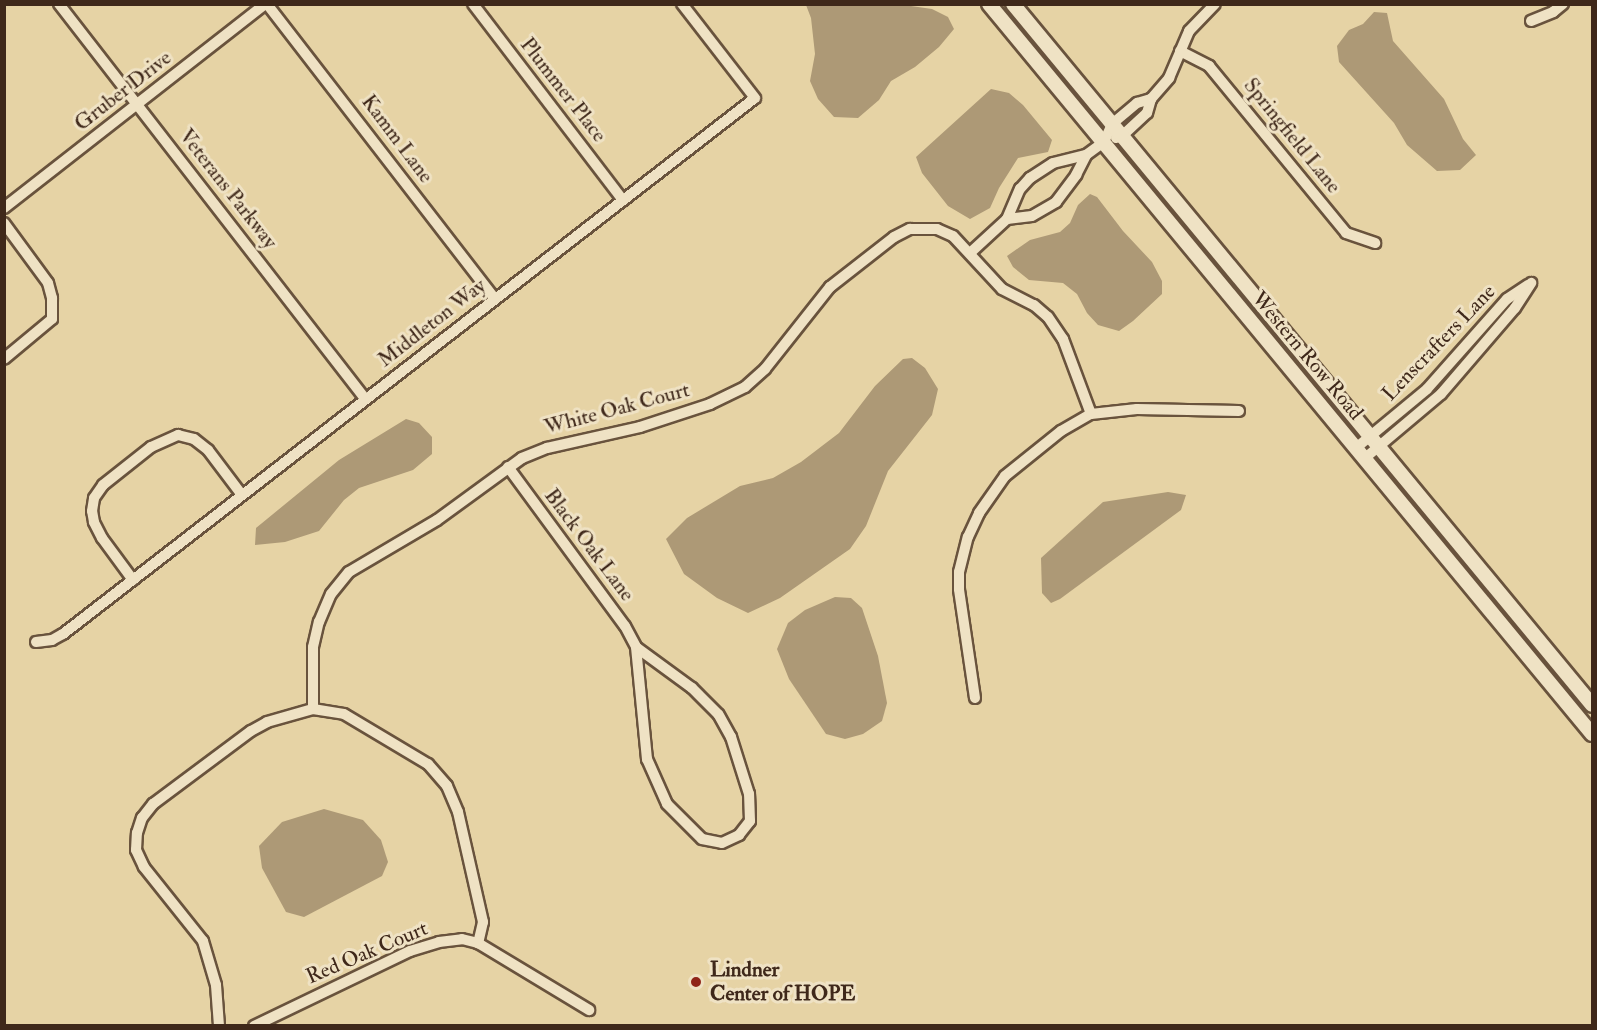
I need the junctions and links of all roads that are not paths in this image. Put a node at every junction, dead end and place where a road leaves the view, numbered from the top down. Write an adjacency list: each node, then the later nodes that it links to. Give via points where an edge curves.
1 (59, 4): 12 (street, Veterans Parkway)
2 (266, 4): 12 (street, Gruber Drive); 23 (street, Kamm Lane)
3 (473, 4): 17 (street, Plummer Place)
4 (682, 4): 17 (street, Middleton Way, via 755,98)
5 (989, 4): 15 (street, Western Row Road)
6 (1012, 4): 13 (street, Western Row Road)
7 (1215, 4): 10 (street, via 1189,31)
8 (1563, 4): 9 (street)
9 (1531, 21)
10 (1180, 51): 11 (street, via 1168,78); 21 (street, Springfield Lane, via 1209,66 1346,233)
11 (1150, 99): 13 (street, via 1137,103); 14 (street, via 1147,113)
12 (138, 104): 18 (street, Gruber Drive); 25 (street, Veterans Parkway)
13 (1112, 124): 14 (street, Western Row Road); 15 (street)
14 (1122, 136): 15 (street); 28 (street, Western Row Road)
15 (1104, 142): 16 (street); 29 (street, Western Row Road)
16 (1086, 155): 19 (street, via 1053,164 1030,178 1020,189); 19 (street, via 1077,175 1056,202 1032,216)
17 (623, 200): 23 (street, Middleton Way)
18 (4, 208)
19 (1007, 219): 22 (street)
20 (4, 223): 24 (street, via 48,283 52,298 52,319)
21 (1375, 243)
22 (970, 253): 27 (street, White Oak Court, via 1002,289 1034,306 1054,324); 30 (street, White Oak Court, via 953,236 937,229 919,228 902,233 830,288 772,361 745,387 710,404 640,427 547,448)
23 (495, 299): 25 (street, Middleton Way)
24 (4, 359)
25 (366, 399): 31 (street, Middleton Way)
26 (1239, 411): 27 (street, via 1137,409)
27 (1091, 414): 35 (street, via 1061,431 1005,476 968,537 958,590)
28 (1376, 441): 28 (street, Lenscrafters Lane, via 1441,394 1515,308 1531,283 1507,299); 29 (street, Lenscrafters Lane); 36 (street, Western Row Road)
29 (1360, 453): 38 (street, Western Row Road)
30 (508, 467): 34 (street, Black Oak Lane, via 625,626); 37 (street, White Oak Court, via 437,520 349,572 331,594 313,647)
31 (242, 495): 32 (street, Middleton Way); 32 (street, via 208,450 194,439 178,435 151,447 103,485 94,498 92,510 102,538)
32 (132, 580): 33 (street, Middleton Way, via 63,634)
33 (36, 642)
34 (636, 647): 34 (street, Black Oak Lane, via 647,759 667,804 702,839 722,843 739,835 750,821 749,794 731,737 718,714 692,688)
35 (975, 698)
36 (1593, 705)
37 (313, 709): 39 (street, via 344,714 428,764 447,786 458,812 483,922); 41 (street, via 250,731 153,804 137,833 136,850 144,867 203,941 216,985)
38 (1593, 734)
39 (478, 943): 40 (street, Red Oak Court); 42 (street, Red Oak Court, via 462,939 410,951)
40 (590, 1010)
41 (219, 1026)
42 (254, 1026)

